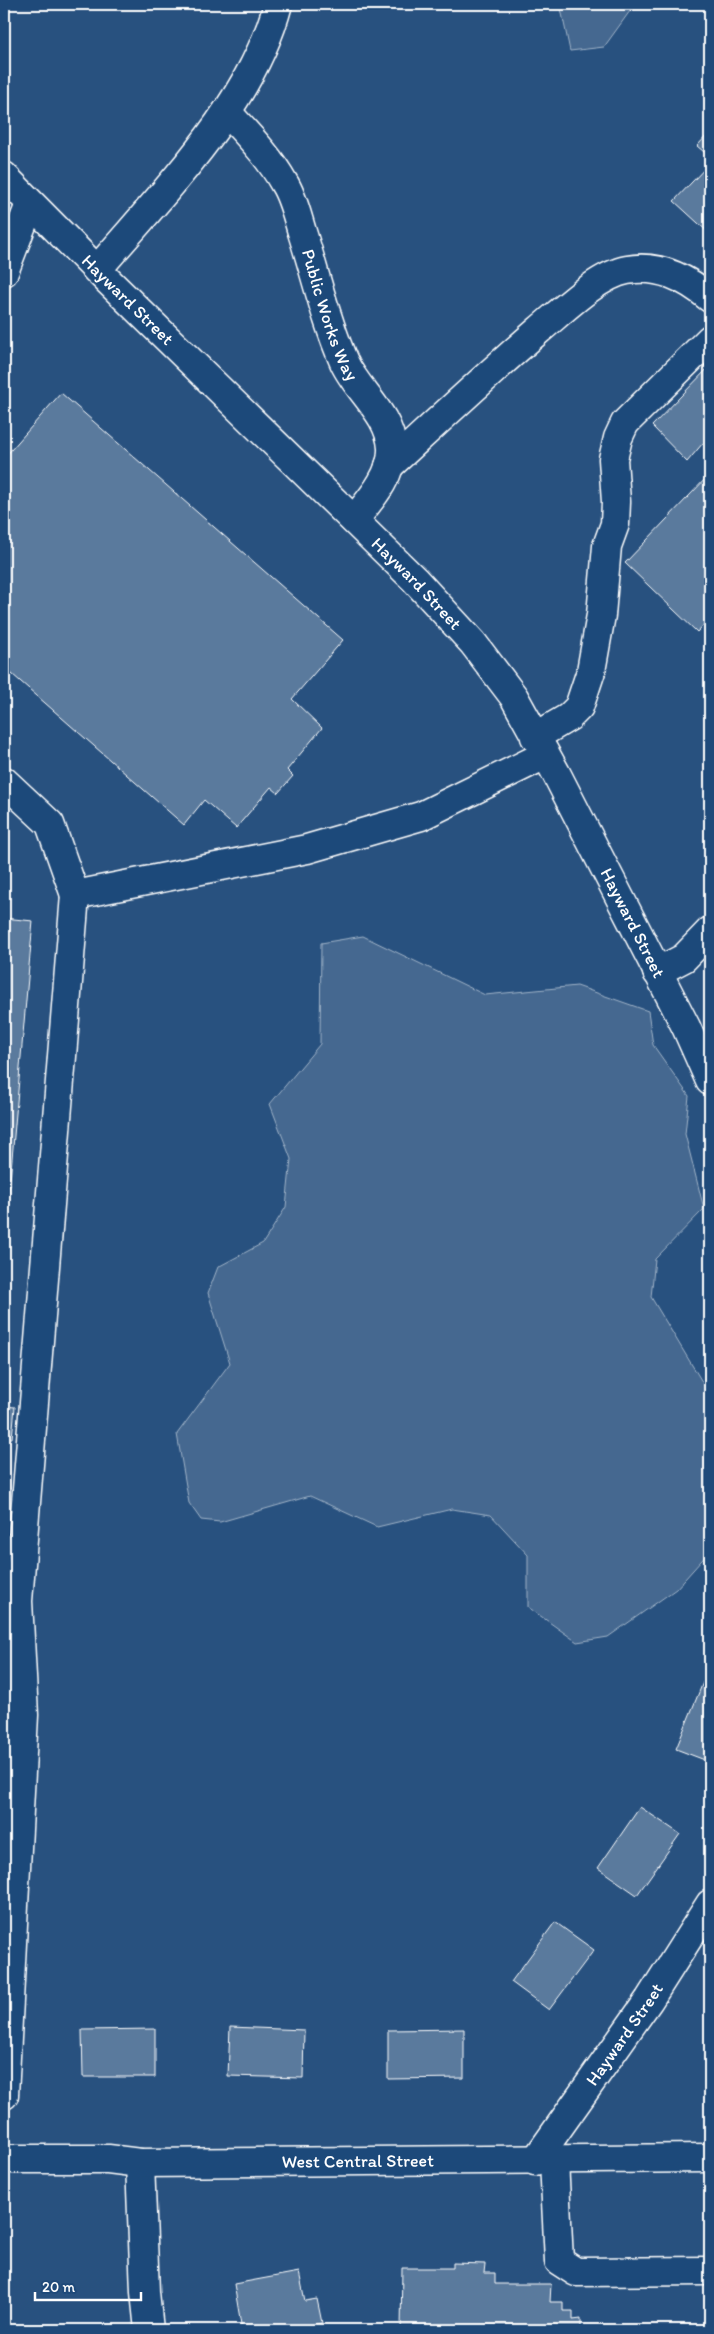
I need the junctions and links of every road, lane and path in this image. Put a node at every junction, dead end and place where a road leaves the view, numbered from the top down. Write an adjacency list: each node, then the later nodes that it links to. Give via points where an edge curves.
1 (278, 4): 2 (street, via 263,49)
2 (227, 112): 5 (street); 9 (street, Public Works Way, via 272,163 285,184 336,344 346,365 383,419 392,448)
3 (4, 176): 4 (street, Hayward Street)
4 (30, 204): 5 (street, Hayward Street); 6 (street)
5 (97, 270): 10 (street, Hayward Street)
6 (4, 272)
7 (710, 298): 9 (street, via 691,282 661,271 626,270 606,277 523,345)
8 (710, 338): 11 (street, via 625,423 618,438 613,459 615,524 607,546 601,615 591,671 579,707)
9 (389, 466): 10 (street, Public Works Way, via 370,501)
10 (354, 520): 11 (street, Hayward Street, via 469,638 506,684)
11 (540, 746): 13 (street, via 421,816 307,850); 15 (street, Hayward Street)
12 (4, 781): 13 (street, via 50,824)
13 (75, 895): 18 (street, via 18,1601 24,1716)
14 (710, 931): 15 (street, via 684,958)
15 (657, 972): 16 (street, Hayward Street)
16 (710, 1081)
17 (710, 1904): 23 (street, Hayward Street)
18 (8, 1942): 19 (street)
19 (5, 2054): 20 (street)
20 (4, 2095)
21 (710, 2158): 23 (street, West Central Street)
22 (4, 2159): 24 (street, West Central Street)
23 (544, 2161): 24 (street, West Central Street); 25 (street, via 559,2261 576,2272)
24 (140, 2163): 26 (street)
25 (710, 2271)
26 (149, 2330)

